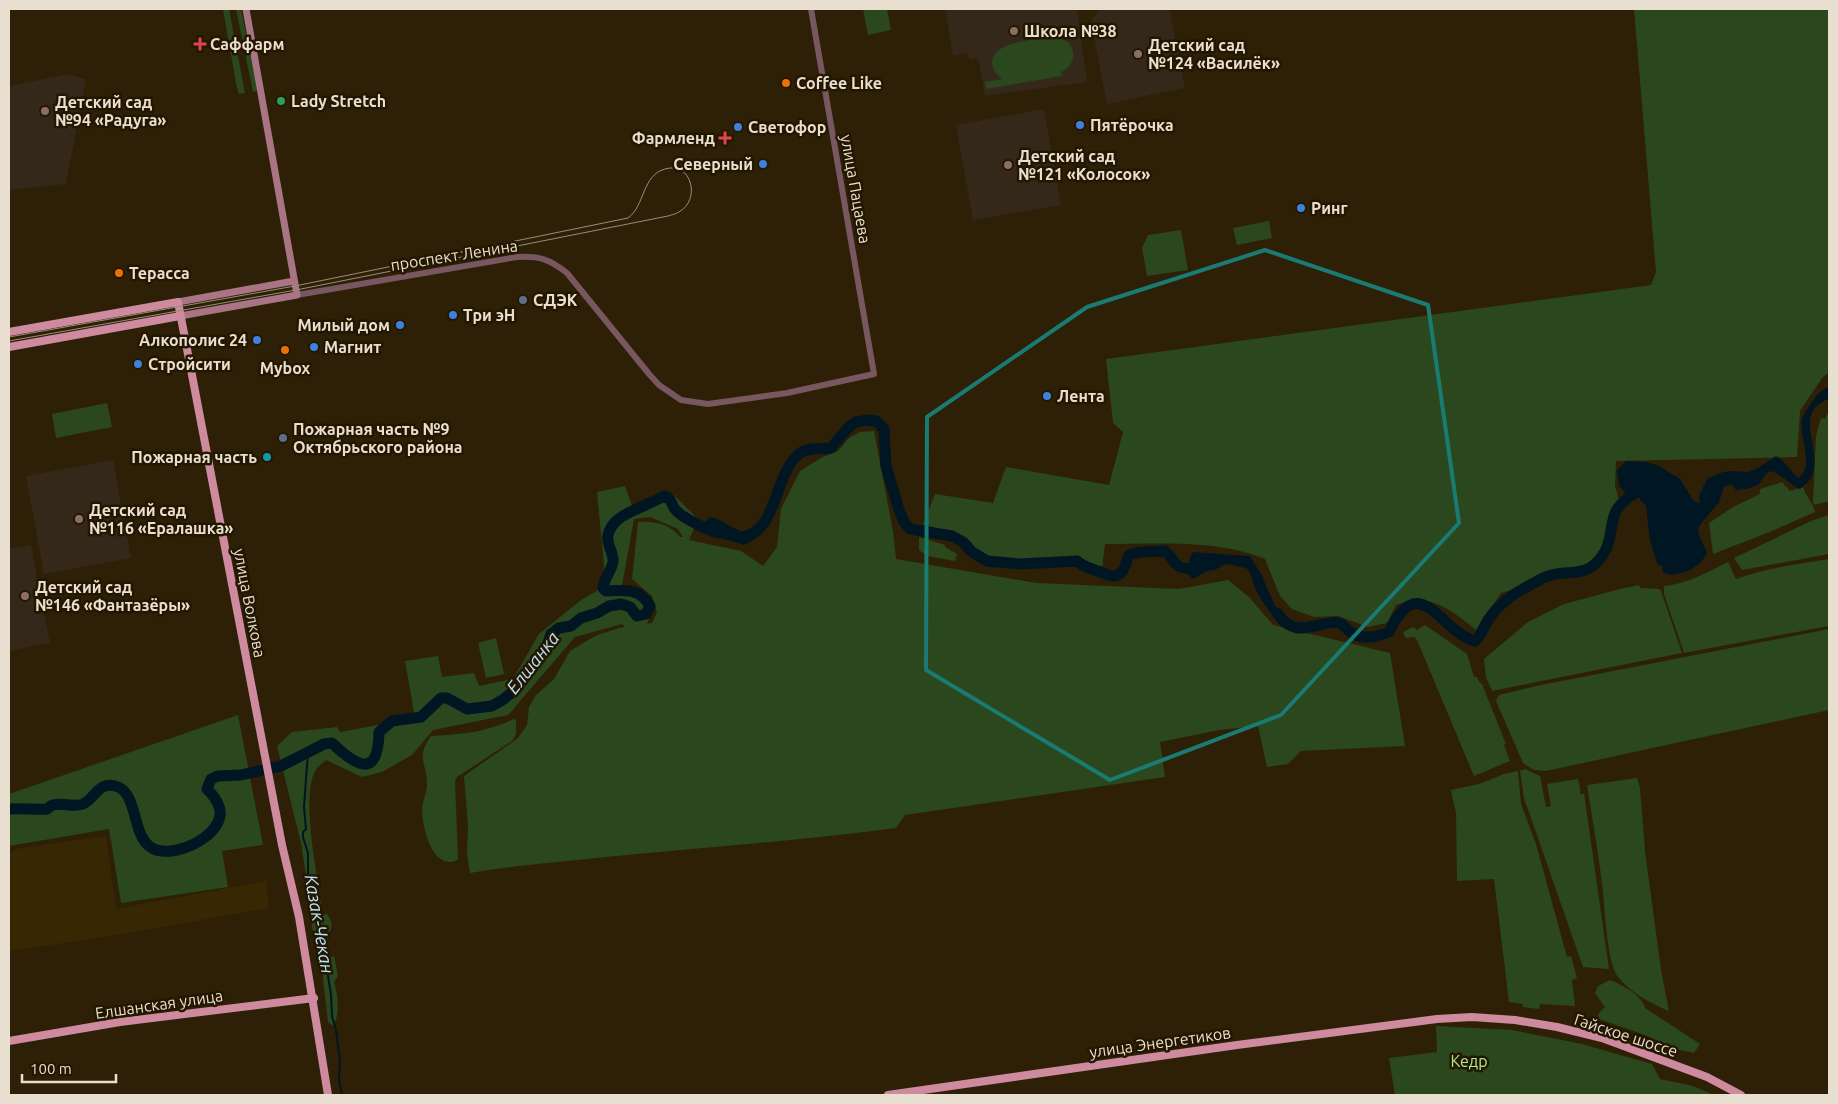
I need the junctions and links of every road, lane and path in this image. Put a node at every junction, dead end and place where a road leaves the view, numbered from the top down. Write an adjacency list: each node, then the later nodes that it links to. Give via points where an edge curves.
1 (246, 9): 3 (main road)
2 (811, 9): 9 (street, улица Пацаева)
3 (294, 281): 4 (main road); 5 (main road)
4 (296, 295): 6 (main road, проспект Ленина); 9 (street, проспект Ленина, via 517,258 542,258 567,273 649,374 681,400 723,402 787,393)
5 (178, 302): 6 (main road, улица Волкова); 7 (main road)
6 (180, 316): 8 (main road, проспект Ленина); 10 (main road, улица Волкова)
7 (9, 332)
8 (9, 347)
9 (874, 374)
10 (314, 998): 12 (main road, Елшанская улица, via 120,1022); 13 (main road, улица Волкова)
11 (1437, 1018): 14 (main road, улица Энергетиков); 15 (main road, Гайское шоссе, via 1515,1020 1602,1038 1708,1077)
12 (9, 1041)
13 (328, 1095)
14 (888, 1095)
15 (1740, 1095)

